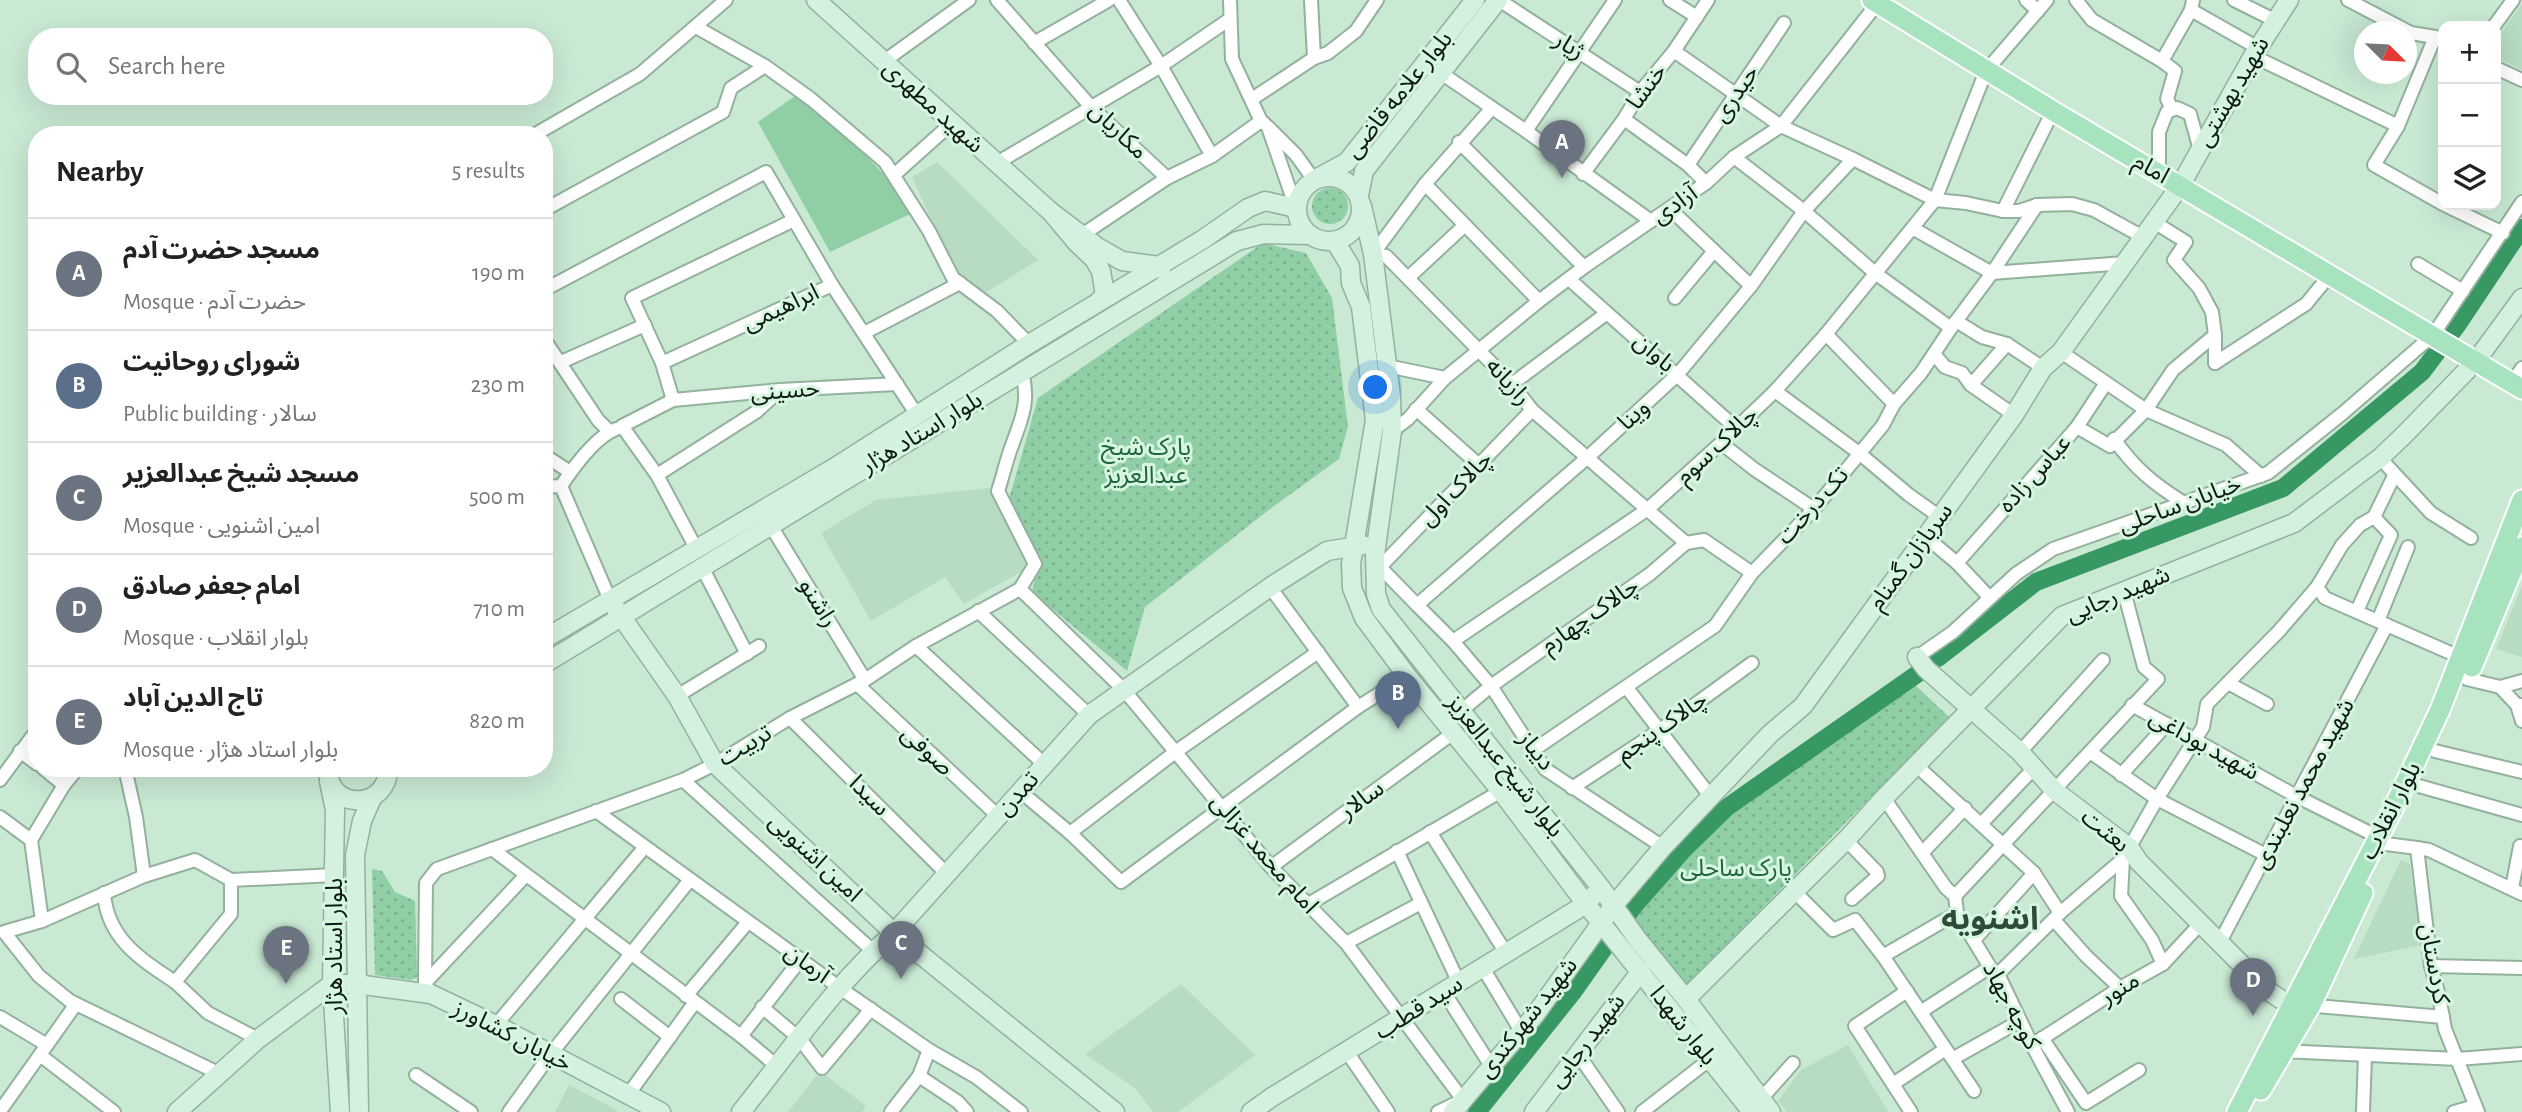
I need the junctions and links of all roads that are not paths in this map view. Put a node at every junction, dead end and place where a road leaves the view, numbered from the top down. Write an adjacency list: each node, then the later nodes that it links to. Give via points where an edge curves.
1 (726, 0): 31 (street)
2 (816, 0): 40 (street, شهید مطهری)
3 (969, 0): 40 (street)
4 (997, 0): 34 (street, مکاریان)
5 (1109, 0): 34 (street)
6 (1119, 0): 42 (street)
7 (1230, 0): 27 (street)
8 (1311, 0): 38 (street)
9 (1377, 0): 38 (street, via 1356,31)
10 (1475, 0): 72 (street, بلوار علامه قاضی, via 1347,162)
11 (1499, 0): 37 (street, ژیار); 45 (street, بلوار علامه قاضی)
12 (1615, 0): 37 (street)
13 (1670, 0): 26 (street)
14 (1708, 0): 26 (street, خنشا)
15 (2026, 0): 25 (street)
16 (2047, 0): 25 (street, چالاک سوم)
17 (2076, 0): 39 (street, via 2092,20)
18 (2234, 0): 28 (street)
19 (2289, 0): 28 (street, شهید بهشتی)
20 (2348, 0): 23 (street)
21 (2513, 0): 29 (street)
22 (1876, 1): 44 (main road, امام); 58 (street, آزادی)
23 (2367, 4): 32 (street, via 2411,33)
24 (2192, 5): 36 (street); 39 (street)
25 (2038, 11): 44 (street, چالاک سوم)
26 (1697, 17): 35 (street, خنشا)
27 (1230, 19): 42 (street); 49 (street, via 1232,59)
28 (2274, 20): 36 (street, شهید بهشتی)
29 (2498, 21)
30 (1784, 23): 48 (street, حیدری)
31 (696, 27): 41 (street); 57 (street, via 640,74)
32 (2438, 39)
33 (2438, 41): 59 (street)
34 (1034, 43): 50 (street, مکاریان)
35 (1674, 51): 47 (street, خنشا); 48 (street)
36 (2256, 52): 59 (street); 62 (street, شهید بهشتی)
37 (1578, 53): 47 (street, ژیار); 60 (street)
38 (1314, 58): 49 (street)
39 (2162, 61): 52 (street, via 2175,71 2167,99)
40 (883, 62): 55 (street, شهید مطهری)
41 (765, 66): 70 (street, via 811,99 885,162); 80 (street, via 731,88 723,112)
42 (1161, 66): 50 (street); 63 (street)
43 (2501, 70): 46 (street)
44 (1986, 71): 53 (main road, امام); 76 (street, چالاک سوم)
45 (1441, 73): 51 (street); 77 (street, بلوار علامه قاضی, via 1364,171)
46 (2522, 80)
47 (1640, 92): 54 (street, خنشا)
48 (1736, 96): 58 (street); 67 (street, حیدری)
49 (1252, 99): 56 (street)
50 (1092, 108): 66 (street); 71 (street, مکاریان)
51 (1492, 108): 60 (street); 61 (street)
52 (2172, 109): 62 (street, via 2190,114); 69 (street, via 2159,132)
53 (2053, 111): 69 (main road, امام); 86 (street)
54 (1625, 119): 67 (street); 68 (street, خنشا)
55 (952, 123): 66 (street, شهید مطهری); 70 (street)
56 (1265, 124): 63 (street, مکاریان); 72 (street); 82 (street)
57 (550, 126)
58 (1782, 126): 64 (street, آزادی); 65 (street)
59 (2398, 126): 78 (street, via 2374,165)
60 (1526, 131): 68 (street)
61 (1460, 142): 74 (street); 102 (street)
62 (2200, 150): 75 (street, شهید بهشتی)
63 (1212, 156): 71 (street, مکاریان)
64 (1734, 157): 73 (street, آزادی); 85 (street)
65 (1853, 159): 76 (street); 85 (street, وینا)
66 (996, 163): 87 (street, شهید مطهری)
67 (1688, 165): 73 (street)
68 (1583, 173): 89 (street)
69 (2159, 174): 75 (main road, امام)
70 (894, 175): 109 (street)
71 (1167, 178): 94 (street)
72 (1314, 180): 77 (street, via 1324,176 1345,180); 82 (street, via 1302,191)
73 (1706, 183): 83 (street, آزادی)
74 (1425, 184): 90 (street); 98 (street)
75 (2180, 186): 92 (street, سربازان گمنام); 105 (main road, امام)
76 (1935, 200): 86 (street); 91 (street, چالاک سوم)
77 (1360, 201): 96 (street, via 1361,216 1352,232); 98 (street, بلوار شیخ عبدالعزیز)
78 (2438, 201)
79 (2522, 202): 93 (street, خیابان ساحلی)
80 (553, 205)
81 (2037, 205): 86 (street); 92 (street, via 2072,204); 104 (street, تک درخت)
82 (1296, 208): 95 (street); 101 (street, بلوار استاد هژار, via 1265,201 1248,208)
83 (1670, 209): 89 (street, آزادی); 97 (street)
84 (2456, 210): 93 (street)
85 (1804, 211): 103 (street); 112 (street, وینا)
86 (2003, 211)
87 (1051, 212): 94 (street); 114 (street, via 1094,259)
88 (794, 220): 110 (street, ابراهیمی, via 766,172); 111 (street, ابراهیمی); 121 (street, via 632,298)
89 (1651, 221): 102 (street, آزادی)
90 (1465, 225): 106 (street); 117 (street)
91 (1914, 229): 103 (street, چالاک سوم); 104 (street)
92 (2149, 230): 99 (street, سربازان گمنام); 124 (street, via 2186,242 2174,260 2199,288 2212,312)
93 (2504, 233): 113 (street, خیابان ساحلی)
94 (1082, 235): 101 (street, via 1122,261)
95 (1310, 235): 96 (street); 108 (street, بلوار استاد هژار, via 1278,233 1237,241)
96 (1335, 241): 184 (street, بلوار شیخ عبدالعزیز, via 1350,266 1361,307 1375,420)
97 (1714, 251): 112 (street); 115 (street)
98 (1373, 254): 106 (street, رازیانه, via 1386,256); 136 (street, بلوار شیخ عبدالعزیز)
99 (2125, 263): 104 (street); 130 (street, سربازان گمنام)
100 (2418, 264): 113 (street)
101 (1159, 266): 108 (street); 114 (street, بلوار استاد هژار)
102 (1584, 267): 107 (street, آزادی)
103 (1875, 273): 120 (street); 123 (street, چالاک سوم)
104 (1992, 273): 120 (street, تک درخت)
105 (2329, 276): 124 (street, via 2306,304 2215,363); 125 (main road, امام)
106 (1409, 277): 128 (street, رازیانه)
107 (1569, 279): 117 (street, آزادی); 119 (street, باوان)
108 (1170, 282): 118 (street, بلوار استاد هژار)
109 (960, 283): 122 (street); 126 (street, via 997,311)
110 (553, 285)
111 (832, 285): 122 (street); 135 (street, ابراهیمی)
112 (1751, 286): 139 (street, وینا)
113 (2463, 291): 125 (street, خیابان ساحلی)
114 (1107, 297): 118 (street); 126 (street, بلوار استاد هژار)
115 (1675, 298)
116 (2522, 298): 133 (street, شهید رجایی)
117 (1539, 301): 128 (street, آزادی)
118 (1137, 302): 132 (street, بلوار استاد هژار)
119 (1607, 313): 139 (street, باوان); 144 (street)
120 (1953, 324): 127 (street); 131 (street, تک درخت)
121 (645, 325): 134 (street); 135 (street)
122 (864, 333): 143 (street)
123 (1826, 334): 147 (street, چالاک سوم); 149 (street)
124 (2215, 335): 152 (street, via 2174,370)
125 (2433, 335): 133 (main road, امام); 169 (street, خیابان ساحلی)
126 (1029, 344): 132 (street); 153 (street, بلوار استاد هژار)
127 (2007, 344): 137 (street); 145 (street)
128 (1479, 350): 140 (street, آزادی); 144 (street, رازیانه)
129 (553, 351): 134 (street)
130 (2061, 352): 137 (street, سربازان گمنام); 142 (street)
131 (1934, 354): 145 (street); 149 (street, تک درخت)
132 (1040, 361): 138 (street, بلوار استاد هژار)
133 (2476, 361): 141 (main road); 164 (street, شهید رجایی)
134 (561, 362): 159 (street)
135 (662, 363): 148 (street)
136 (1387, 366): 140 (street); 158 (street, بلوار شیخ عبدالعزیز)
137 (2043, 368): 154 (street, سربازان گمنام)
138 (1022, 372): 179 (street, بلوار استاد هژار); 194 (street, via 1024,419 998,491 1035,564)
139 (1678, 374): 157 (street, باوان); 163 (street, وینا)
140 (1445, 378): 150 (street, آزادی)
141 (2519, 380)
142 (2106, 383): 152 (street); 156 (street)
143 (897, 384): 146 (street, حسینی); 153 (street)
144 (1512, 384): 151 (street, رازیانه)
145 (1971, 385): 154 (street)
146 (780, 390): 148 (street, حسینی); 168 (street, via 756,412)
147 (1774, 391): 157 (street, چالاک سوم); 162 (street)
148 (673, 400): 155 (street)
149 (1894, 404): 162 (street, تک درخت)
150 (1416, 409): 158 (street, آزادی); 166 (street)
151 (1532, 410): 163 (street, رازیانه); 166 (street, چالاک اول)
152 (2147, 410): 160 (street); 169 (street, via 2226,445)
153 (917, 415): 186 (street, بلوار استاد هژار)
154 (2014, 415): 177 (street, سربازان گمنام)
155 (622, 426): 159 (street); 168 (street)
156 (2077, 427): 160 (street, عباس زاده, via 2110,446); 188 (street, عباس زاده)
157 (1737, 429): 161 (street, چالاک سوم)
158 (1392, 430): 182 (street, بلوار شیخ عبدالعزیز)
159 (609, 432): 167 (street)
160 (2114, 439): 174 (street, via 2152,483)
161 (1721, 443): 175 (street, چالاک سوم); 176 (street)
162 (1859, 453): 176 (street, تک درخت); 177 (street)
163 (1588, 457): 175 (street, رازیانه); 198 (street, وینا)
164 (2379, 458): 170 (street); 195 (street, شهید رجایی, via 2294,523)
165 (553, 461): 167 (street)
166 (1479, 465): 189 (street, چالاک اول)
167 (570, 472): 172 (street)
168 (657, 475): 186 (street)
169 (2261, 476): 174 (street, خیابان ساحلی)
170 (2394, 476): 178 (street); 181 (street, via 2431,513)
171 (553, 486): 172 (street)
172 (561, 486): 197 (street)
173 (2522, 500): 210 (main road, بلوار انقلاب)
174 (2184, 503): 196 (street, خیابان ساحلی, via 2053,550)
175 (1648, 509): 183 (street, رازیانه); 204 (street, چالاک سوم)
176 (1814, 509): 191 (street, تک درخت)
177 (1940, 517): 180 (street, سربازان گمنام)
178 (2374, 517): 192 (street, via 2342,545); 200 (street, via 2391,535)
179 (771, 526): 190 (street, بلوار استاد هژار); 217 (street, راشنو)
180 (1926, 537): 188 (street); 267 (street, سربازان گمنام, via 1803,706)
181 (2471, 538)
182 (1377, 543): 184 (street, تمدن); 189 (street, بلوار شیخ عبدالعزیز)
183 (1686, 543): 191 (street, via 1704,540); 219 (street, چالاک چهارم, via 1650,574)
184 (1353, 547): 193 (street, تمدن, via 1327,551); 214 (street, بلوار شیخ عبدالعزیز, via 1355,598 1364,618)
185 (2407, 547): 202 (street, شهید محمد نعلبندی)
186 (697, 550): 197 (street, بلوار استاد هژار)
187 (2521, 550): 215 (main road, بلوار انقلاب)
188 (1957, 563): 196 (street)
189 (1377, 564): 198 (street); 229 (street, بلوار شیخ عبدالعزیز, via 1376,594 1381,609)
190 (703, 569): 201 (street, بلوار استاد هژار); 208 (street)
191 (1752, 573): 221 (street, تک درخت, via 1715,626)
192 (2317, 586): 200 (street, via 2325,598); 218 (street)
193 (1270, 587): 207 (street); 222 (street, تمدن)
194 (1020, 589): 199 (street, تربیت); 222 (street)
195 (2124, 591): 225 (street, via 2144,667 2158,679); 228 (street, شهید رجایی, via 2062,616)
196 (1989, 597): 209 (street, خیابان ساحلی, via 1953,632)
197 (610, 600): 201 (street, امین اشنویی); 203 (street, بلوار استاد هژار)
198 (1417, 605): 204 (street)
199 (978, 611): 206 (street, تربیت); 230 (street)
200 (2357, 611): 202 (street)
201 (622, 619): 211 (street, بلوار استاد هژار); 223 (street, امین اشنویی)
202 (2383, 623): 210 (street); 265 (street, شهید محمد نعلبندی)
203 (553, 634)
204 (1453, 641): 219 (street, دیباز)
205 (759, 646): 208 (street)
206 (916, 646): 217 (street, تربیت); 246 (street)
207 (1318, 652): 227 (street); 243 (street)
208 (747, 654): 223 (street)
209 (1917, 657): 228 (street, بعثت)
210 (2462, 658): 281 (main road, بلوار انقلاب)
211 (553, 659)
212 (2103, 660): 240 (street)
213 (1752, 663): 234 (street, چالاک پنجم)
214 (1407, 676): 227 (street); 235 (street, بلوار شیخ عبدالعزیز)
215 (2467, 679): 220 (street); 241 (main road, بلوار انقلاب)
216 (2522, 681): 220 (street)
217 (861, 682): 231 (street, تربیت); 273 (street, صوفی)
218 (2228, 683): 224 (street); 236 (street, via 2207,704 2203,727)
219 (1491, 686): 229 (street); 239 (street, دیباز)
220 (2500, 687): 226 (street)
221 (1627, 688): 234 (street); 239 (street, تک درخت)
222 (1124, 690): 230 (street, تمدن); 243 (street, امام محمد غزالی)
223 (677, 696): 245 (street, امین اشنویی)
224 (2267, 704)
225 (2132, 705): 233 (street, شهید بوداغی); 242 (street, شهید بوداغی)
226 (2519, 705): 232 (street)
227 (1358, 707): 270 (street)
228 (1970, 709): 240 (street, بعثت); 247 (street, شهید رجایی)
229 (1461, 711): 300 (street, بلوار شیخ عبدالعزیز)
230 (1089, 715): 246 (street, تمدن)
231 (790, 718): 245 (street, تربیت); 294 (street, سیدا)
232 (2522, 722)
233 (2167, 724): 236 (street, شهید بوداغی); 250 (street)
234 (1660, 730): 261 (street, چالاک پنجم); 267 (street)
235 (1453, 733): 262 (street, بلوار شیخ عبدالعزیز); 292 (street, سالار)
236 (2194, 740): 265 (street, شهید بوداغی); 269 (street)
237 (28, 741): 238 (street)
238 (20, 751): 244 (street); 257 (street)
239 (1532, 751): 261 (street, دیباز, via 1545,769)
240 (2020, 751): 248 (street, بعثت)
241 (2435, 751): 249 (street); 260 (main road, بلوار انقلاب)
242 (2090, 752): 250 (street); 263 (street, شهید بوداغی)
243 (1174, 753): 270 (street, امام محمد غزالی); 278 (street)
244 (28, 757)
245 (715, 764): 258 (street, تربیت); 318 (street, امین اشنویی)
246 (1045, 765): 264 (street, تمدن)
247 (1916, 765): 268 (street, شهید رجایی); 271 (street)
248 (2034, 768): 263 (street, بعثت); 276 (street)
249 (2522, 772)
250 (2121, 775): 269 (street)
251 (54, 777): 259 (street)
252 (71, 777): 259 (street)
253 (127, 777): 297 (street)
254 (329, 777): 295 (street, بلوار استاد هژار, via 335,810)
255 (330, 777): 266 (street, via 346,799)
256 (386, 777): 266 (street, بلوار استاد هژار)
257 (0, 780)
258 (683, 780): 272 (street, تربیت); 322 (street)
259 (64, 785): 279 (street)
260 (2419, 786): 274 (street); 281 (main road, بلوار انقلاب)
261 (1572, 788): 284 (street, دیباز)
262 (1501, 791): 277 (street); 307 (street, بلوار شیخ عبدالعزیز)
263 (2055, 791): 282 (street, شهید بوداغی); 290 (street, بعثت)
264 (1021, 792): 273 (street, تمدن); 278 (street)
265 (2296, 796): 281 (street, شهید بوداغی); 291 (street, شهید محمد نعلبندی)
266 (372, 797): 335 (street, بلوار استاد هژار, via 355,855)
267 (1711, 797): 284 (street, سربازان گمنام)
268 (1884, 798): 280 (street, شهید رجایی); 289 (street)
269 (2157, 799): 290 (street); 291 (street)
270 (1223, 807): 278 (street, via 1121,882); 292 (street, امام محمد غزالی)
271 (1965, 808): 276 (street); 289 (street)
272 (596, 811): 285 (street, آرمان); 287 (street, تربیت)
273 (998, 816): 294 (street, تمدن)
274 (2522, 816)
275 (0, 817): 279 (street)
276 (1982, 824): 282 (street)
277 (1430, 832): 288 (street); 324 (street)
278 (1070, 833)
279 (30, 840): 313 (street)
280 (1846, 840): 301 (street, شهید رجایی); 305 (street, via 1878,876)
281 (2382, 840): 286 (street); 345 (main road, بلوار انقلاب); 346 (main road, بلوار انقلاب)
282 (2005, 845): 293 (street); 304 (street, شهید بوداغی)
283 (2520, 846): 302 (street)
284 (1664, 847): 309 (street, سربازان گمنام)
285 (644, 848): 299 (street, آرمان); 312 (street)
286 (2417, 848): 302 (street); 328 (street, کردستان)
287 (492, 849): 296 (street); 339 (street, تربیت, via 437,869 426,883)
288 (1397, 851): 306 (street); 308 (street)
289 (1922, 853): 304 (street)
290 (2126, 853): 311 (street); 315 (street, بعثت); 327 (street, via 2121,896 2152,940)
291 (2266, 855): 320 (street, شهید محمد نعلبندی)
292 (1271, 867): 308 (street, امام محمد غزالی)
293 (2034, 873): 311 (street); 319 (street)
294 (947, 874): 318 (street, تمدن)
295 (335, 875): 298 (street); 334 (street, بلوار استاد هژار)
296 (526, 875): 312 (street); 339 (street)
297 (144, 876): 298 (street, via 195,860); 303 (street)
298 (231, 880): 333 (street, via 231,914)
299 (689, 881): 314 (street, آرمان); 323 (street)
300 (1601, 888): 307 (street, سید قطب); 309 (street, بلوار شیخ عبدالعزیز)
301 (1793, 890): 325 (street, via 1833,930 1855,920); 343 (street, شهید رجایی)
302 (2517, 891)
303 (104, 893): 313 (street); 333 (street, via 113,929 128,948)
304 (1955, 897): 310 (street)
305 (1852, 899)
306 (1421, 903): 321 (street); 337 (street)
307 (1587, 904): 316 (street, بلوار شیخ عبدالعزیز); 324 (street, سید قطب)
308 (1307, 905): 321 (street, امام محمد غزالی)
309 (1617, 910): 316 (street, شهید شهرکندی); 343 (street, بلوار شهدا)
310 (1956, 913): 319 (street, کوچه جهاد); 325 (street)
311 (2057, 916): 331 (street); 338 (street, via 2086,956)
312 (584, 919): 323 (street); 354 (street)
313 (42, 921): 317 (street)
314 (748, 922): 326 (street, آرمان); 342 (street)
315 (2201, 923): 320 (street, بعثت); 327 (street, منور)
316 (1608, 930): 332 (street, بلوار شهدا); 355 (street, شهید شهرکندی)
317 (2, 932): 344 (street, via 39,976)
318 (894, 933): 322 (street, تمدن); 398 (street, امین اشنویی)
319 (1975, 939): 331 (street, کوچه جهاد)
320 (2220, 942): 346 (street, بعثت, via 2267,990)
321 (1346, 943): 352 (street, امام محمد غزالی)
322 (873, 951): 336 (street, تمدن)
323 (630, 953): 342 (street); 368 (street)
324 (1506, 953): 329 (street, سید قطب)
325 (1884, 956): 340 (street)
326 (801, 959): 336 (street, آرمان); 347 (street)
327 (2162, 964): 338 (street, منور)
328 (2431, 966): 330 (street); 351 (street, کردستان)
329 (1483, 968): 337 (street, سید قطب); 355 (street)
330 (2522, 968)
331 (1994, 970): 349 (street); 353 (street, کوچه جهاد)
332 (1641, 971): 365 (street, شهید رجایی); 371 (street, بلوار شهدا)
333 (175, 982): 358 (street, via 208,1013)
334 (332, 984): 335 (street, خیابان کشاورز); 358 (street); 389 (street, بلوار استاد هژار)
335 (356, 984): 339 (street, خیابان کشاورز); 390 (street, بلوار استاد هژار)
336 (839, 988): 348 (street, آرمان); 359 (street, تمدن)
337 (1451, 988): 352 (street, سید قطب); 373 (street)
338 (2120, 988): 360 (street, منور)
339 (428, 989): 354 (street, خیابان کشاورز)
340 (1907, 991): 349 (street); 379 (street, via 1855,1026)
341 (621, 999): 357 (street)
342 (691, 999): 356 (street); 357 (street)
343 (1686, 999): 385 (street, بلوار شهدا)
344 (76, 1004): 361 (street); 376 (street)
345 (2311, 1005): 346 (street); 351 (street); 363 (main road, بلوار انقلاب)
346 (2291, 1006): 407 (main road, بلوار انقلاب)
347 (762, 1007): 356 (street); 359 (street)
348 (871, 1009): 359 (street, via 822,1068); 362 (street, آرمان)
349 (1922, 1011): 366 (street)
350 (0, 1017): 361 (street)
351 (2443, 1017): 370 (street, کردستان)
352 (1401, 1019): 364 (street, سید قطب); 383 (street, امام محمد غزالی)
353 (2020, 1021): 360 (street, کوچه جهاد); 366 (street)
354 (496, 1025): 368 (street, خیابان کشاورز)
355 (1521, 1031): 373 (street, شهید شهرکندی)
356 (741, 1036): 374 (street)
357 (670, 1037): 381 (street)
358 (258, 1039): 376 (street)
359 (800, 1039): 374 (street, تمدن)
360 (2037, 1042): 382 (street); 406 (street, کوچه جهاد)
361 (43, 1050): 384 (street); 387 (street)
362 (929, 1050): 378 (street); 397 (street, آرمان, via 976,1077)
363 (2283, 1051): 369 (street); 408 (main road, بلوار انقلاب)
364 (1347, 1052): 399 (street, سید قطب); 400 (street)
365 (1578, 1054): 402 (street, شهید رجایی); 403 (street)
366 (1949, 1054): 379 (street); 380 (street)
367 (2522, 1054): 370 (street)
368 (550, 1055): 381 (street, خیابان کشاورز); 392 (street)
369 (2365, 1055): 370 (street); 409 (street)
370 (2458, 1059): 386 (street, کردستان)
371 (1709, 1060): 385 (street, بلوار شهدا); 404 (street)
372 (1793, 1063): 385 (street)
373 (1491, 1066): 383 (street, شهید شهرکندی)
374 (778, 1067): 394 (street, تمدن)
375 (2139, 1070): 382 (street)
376 (218, 1073): 388 (street)
377 (416, 1075): 391 (street)
378 (919, 1076): 395 (street); 396 (street)
379 (1894, 1084): 405 (street)
380 (1974, 1091)
381 (628, 1095): 393 (street, خیابان کشاورز)
382 (2086, 1103): 406 (street)
383 (1458, 1106): 401 (street)
384 (2, 1109)
385 (1759, 1109)
386 (2475, 1110): 410 (street)
387 (114, 1112)
388 (177, 1112)
389 (340, 1112)
390 (359, 1112)
391 (471, 1112)
392 (509, 1112)
393 (661, 1112)
394 (741, 1112)
395 (891, 1112)
396 (967, 1112)
397 (1021, 1112)
398 (1115, 1112)
399 (1251, 1112)
400 (1388, 1112)
401 (1438, 1112)
402 (1534, 1112)
403 (1618, 1112)
404 (1642, 1112)
405 (1911, 1112)
406 (2070, 1112)
407 (2237, 1112)
408 (2249, 1112)
409 (2363, 1112)
410 (2454, 1112)

